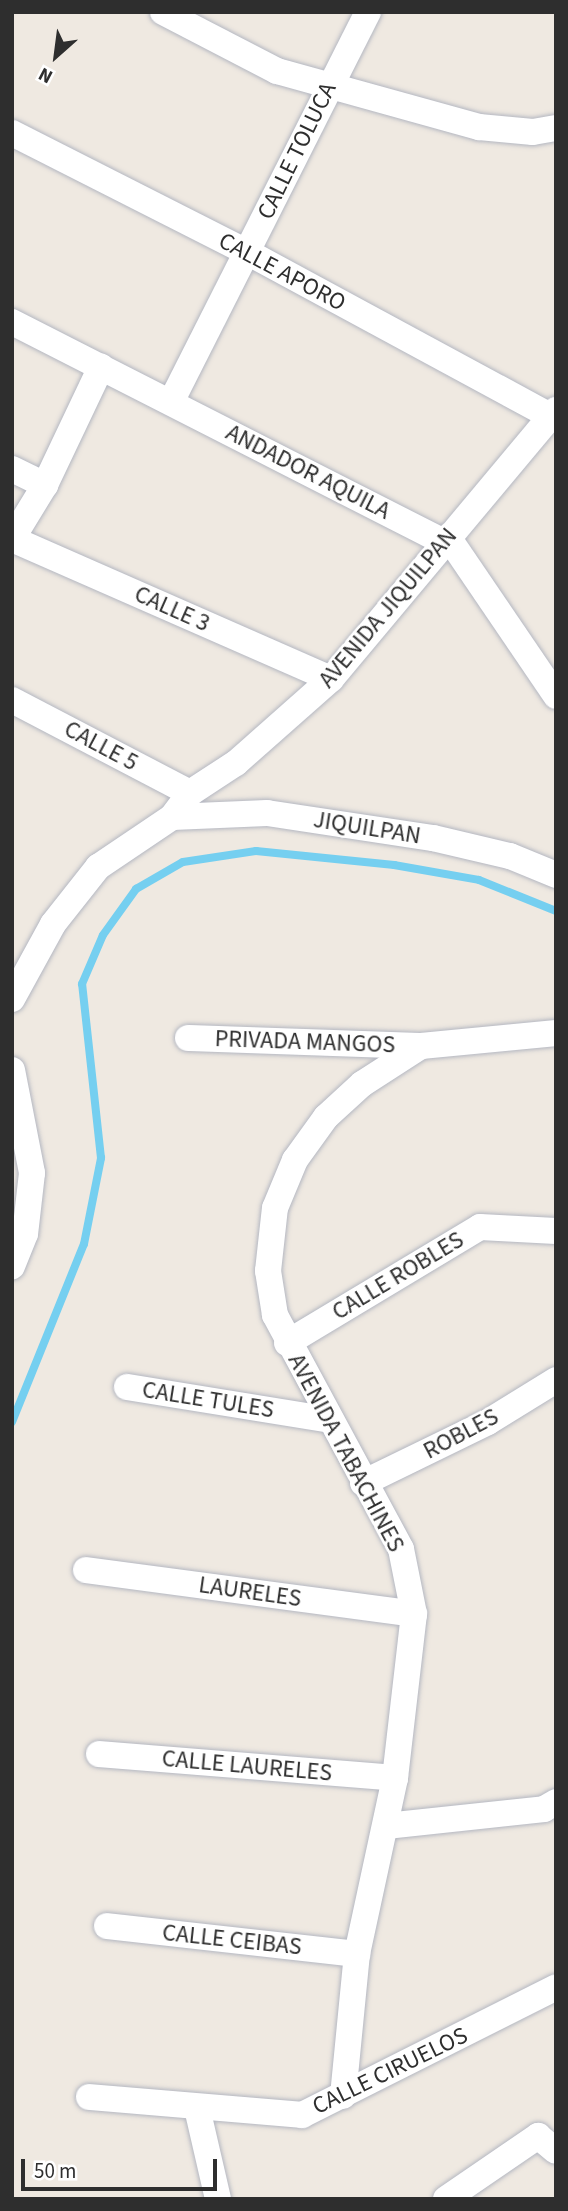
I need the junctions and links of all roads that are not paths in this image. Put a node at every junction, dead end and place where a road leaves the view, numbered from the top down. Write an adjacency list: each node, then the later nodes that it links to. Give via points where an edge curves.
1 (163, 12): 3 (street, via 277,71)
2 (368, 12): 3 (street, CALLE TOLUCA)
3 (330, 82): 4 (street, via 479,127 533,132); 6 (street, CALLE TOLUCA)
4 (556, 128)
5 (12, 133): 6 (street, CALLE APORO)
6 (247, 252): 9 (street, CALLE TOLUCA); 10 (street, CALLE APORO)
7 (12, 322): 8 (street, ANDADOR AQUILA)
8 (101, 367): 9 (street, ANDADOR AQUILA); 12 (street)
9 (171, 402): 14 (street, ANDADOR AQUILA)
10 (553, 413): 14 (street, AVENIDA JIQUILPAN)
11 (12, 469): 12 (street)
12 (45, 485): 13 (street)
13 (12, 539): 15 (street, CALLE 3)
14 (446, 539): 15 (street, AVENIDA JIQUILPAN); 16 (street, ANDADOR AQUILA)
15 (331, 679): 18 (street, AVENIDA JIQUILPAN, via 236,764)
16 (556, 696)
17 (12, 700): 18 (street, CALLE 5)
18 (190, 793): 19 (street, AVENIDA JIQUILPAN)
19 (173, 817): 20 (street, JIQUILPAN, via 267,813 433,838 510,856); 21 (street, via 98,867)
20 (556, 875)
21 (22, 957): 22 (street)
22 (12, 999)
23 (556, 1034): 25 (street, AVENIDA TABACHINES)
24 (188, 1038): 25 (street, PRIVADA MANGOS)
25 (421, 1046): 29 (street, AVENIDA TABACHINES, via 362,1084 326,1117 295,1160 275,1208 268,1271 275,1315)
26 (12, 1070): 28 (street, via 32,1173)
27 (556, 1231): 29 (street, CALLE ROBLES, via 480,1227)
28 (15, 1250)
29 (287, 1343): 32 (street, AVENIDA TABACHINES)
30 (556, 1380): 33 (street, ROBLES, via 488,1422)
31 (127, 1387): 32 (street, CALLE TULES)
32 (330, 1420): 33 (street, AVENIDA TABACHINES)
33 (363, 1483): 35 (street, AVENIDA TABACHINES, via 401,1549)
34 (86, 1570): 35 (street, LAURELES)
35 (414, 1614): 37 (street, AVENIDA TABACHINES)
36 (99, 1754): 37 (street, CALLE LAURELES)
37 (395, 1777): 39 (street, AVENIDA TABACHINES)
38 (556, 1802): 39 (street, via 544,1808)
39 (386, 1826): 41 (street, AVENIDA TABACHINES)
40 (107, 1926): 41 (street, CALLE CEIBAS)
41 (357, 1954): 43 (street, AVENIDA TABACHINES)
42 (556, 1987): 43 (street, CALLE CIRUELOS)
43 (343, 2096): 45 (street, CALLE CIRUELOS, via 302,2115)
44 (89, 2097): 45 (street, CALLE CIRUELOS)
45 (197, 2108): 47 (street)
46 (547, 2144): 48 (street)
47 (218, 2199)
48 (446, 2199)

